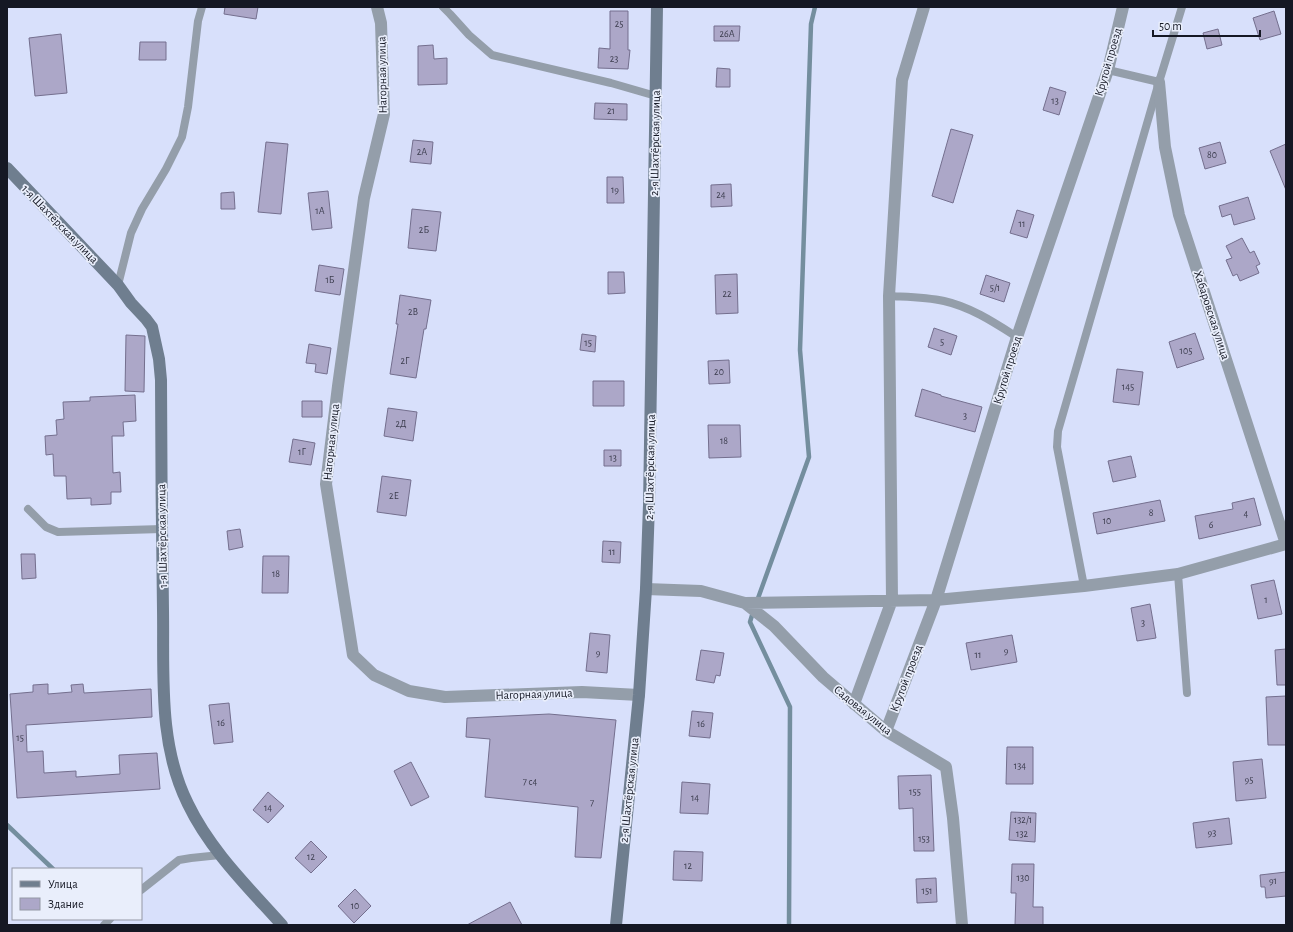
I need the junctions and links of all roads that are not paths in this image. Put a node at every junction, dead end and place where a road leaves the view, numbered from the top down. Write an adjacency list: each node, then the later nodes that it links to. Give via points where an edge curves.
1 (202, 7): 12 (lane, via 182,137 131,233)
2 (377, 7): 25 (street, Нагорная улица, via 381,23 384,114 364,198 326,484 354,655 374,675 409,691 446,697 582,692)
3 (443, 7): 10 (lane, via 492,55)
4 (657, 7): 10 (main road, 2-я Шахтёрская улица)
5 (924, 7): 13 (street, via 902,80)
6 (1123, 7): 8 (street, Крутой проезд)
7 (1182, 7): 9 (lane)
8 (1108, 70): 9 (lane); 14 (street, Крутой проезд)
9 (1159, 82): 17 (street, Хабаровская улица, via 1165,147 1179,215); 19 (lane, via 1058,431 1057,447)
10 (656, 96): 20 (main road, 2-я Шахтёрская улица)
11 (7, 168): 12 (main road, 1-я Шахтёрская улица)
12 (118, 285): 16 (main road, 1-я Шахтёрская улица, via 152,327 159,359)
13 (888, 296): 14 (lane, via 945,301 976,313); 21 (street)
14 (1017, 337): 22 (street, Крутой проезд)
15 (28, 509): 16 (lane, via 46,527 58,532)
16 (162, 529): 28 (main road, 1-я Шахтёрская улица, via 165,723 168,741 178,781 187,803)
17 (1286, 544): 18 (street)
18 (1178, 574): 19 (street); 24 (lane)
19 (1084, 586): 22 (street)
20 (646, 589): 23 (street, Садовая улица, via 701,592); 25 (main road, 2-я Шахтёрская улица)
21 (892, 600): 22 (street); 23 (street); 26 (street)
22 (936, 600): 27 (street, Крутой проезд)
23 (745, 603): 26 (street, Садовая улица, via 774,626 823,677)
24 (1187, 693)
25 (639, 695): 31 (main road, 2-я Шахтёрская улица)
26 (854, 704): 27 (street, Садовая улица)
27 (886, 731): 32 (street, Садовая улица, via 946,767)
28 (220, 856): 29 (lane, via 179,860); 30 (main road, 1-я Шахтёрская улица)
29 (142, 889)
30 (282, 925)
31 (616, 925)
32 (962, 925)

